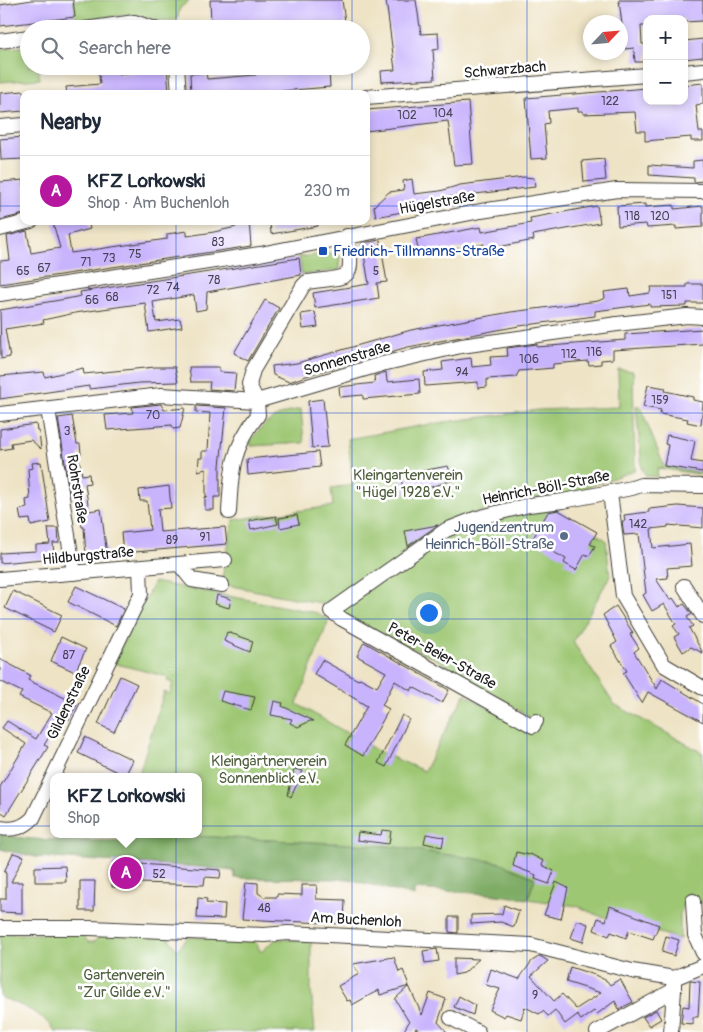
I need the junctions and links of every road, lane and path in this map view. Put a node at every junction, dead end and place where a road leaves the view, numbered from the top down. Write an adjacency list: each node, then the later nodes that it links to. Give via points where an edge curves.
1 (20, 38): 2 (street)
2 (0, 41)
3 (703, 70): 4 (street)
4 (688, 72)
5 (178, 75): 7 (street)
6 (643, 75): 8 (street, Schwarzbach)
7 (179, 90)
8 (370, 97)
9 (20, 125): 10 (street)
10 (0, 127)
11 (703, 191): 14 (street, Hügelstraße, via 617,190)
12 (20, 224): 13 (street)
13 (0, 229)
14 (347, 236): 15 (street, Hügelstraße, via 260,254); 17 (street, via 352,264 350,272 343,277 307,282 303,286 253,370 248,385)
15 (0, 294)
16 (703, 317): 17 (street, Sonnenstraße, via 626,323 461,346 382,364)
17 (257, 401): 18 (street, Sonnenstraße, via 160,396); 22 (street, via 258,414 244,434 232,470)
18 (48, 410): 19 (street, Sonnenstraße); 26 (street, Rohrstraße)
19 (0, 414)
20 (703, 486): 21 (street, Heinrich-Böll-Straße, via 640,485)
21 (610, 493): 30 (street, Heinrich-Böll-Straße, via 529,505 477,518 446,530); 32 (street, via 623,596 664,665)
22 (229, 512)
23 (225, 560): 24 (street, Hildburgstraße)
24 (179, 564): 25 (street, Hildburgstraße); 28 (street, via 192,580)
25 (140, 568): 26 (street, Hildburgstraße); 34 (street, Gildenstraße, via 141,594)
26 (74, 573): 27 (street, Hildburgstraße)
27 (0, 579)
28 (222, 585)
29 (684, 586): 31 (street)
30 (332, 611): 33 (street, Peter-Beier-Straße, via 533,726)
31 (703, 616)
32 (703, 688)
33 (536, 722)
34 (54, 773)
35 (50, 781): 36 (street, Gildenstraße, via 26,826)
36 (0, 828)
37 (693, 901): 39 (street, via 696,935)
38 (0, 928): 41 (street, Am Buchenloh, via 288,933 539,946)
39 (703, 953)
40 (703, 966): 41 (street)
41 (674, 984): 44 (street); 45 (street)
42 (451, 1018): 43 (street)
43 (478, 1032)
44 (597, 1032)
45 (671, 1032)

